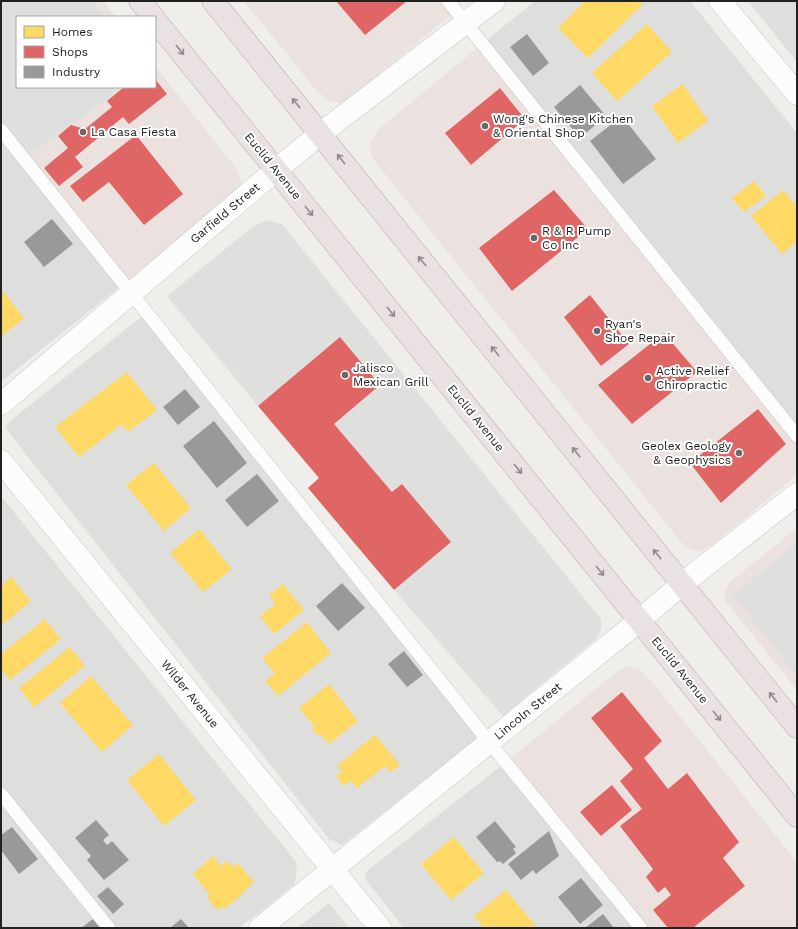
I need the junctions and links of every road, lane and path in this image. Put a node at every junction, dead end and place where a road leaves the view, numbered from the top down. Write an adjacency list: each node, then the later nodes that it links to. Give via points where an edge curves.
1 (140, 1): 6 (highway)
2 (213, 1): 11 (highway, one-way to 2)
3 (448, 1): 8 (lane)
4 (494, 1): 8 (street, Garfield Street)
5 (720, 1): 9 (street)
6 (151, 16)
7 (156, 21): 12 (highway, Euclid Avenue, one-way to 12)
8 (466, 23): 11 (street, Garfield Street); 15 (lane)
9 (797, 94)
10 (1, 130): 13 (lane)
11 (320, 134): 12 (street, Garfield Street); 18 (highway, one-way to 11)
12 (276, 170): 13 (street, Garfield Street); 19 (highway, Euclid Avenue, one-way to 19)
13 (130, 294): 14 (street, Garfield Street); 21 (lane)
14 (1, 404)
15 (797, 436)
16 (1, 460): 24 (street, Wilder Avenue)
17 (797, 494): 18 (street, Lincoln Street)
18 (682, 584): 19 (street, Lincoln Street); 20 (highway, one-way to 18)
19 (640, 620): 21 (street, Lincoln Street); 23 (highway, Euclid Avenue, one-way to 23)
20 (797, 727)
21 (489, 742): 24 (street, Lincoln Street); 28 (lane)
22 (1, 794): 25 (lane)
23 (797, 816)
24 (332, 869): 26 (street, Lincoln Street); 27 (street, Wilder Avenue)
25 (109, 928)
26 (260, 928)
27 (380, 928)
28 (641, 928)

